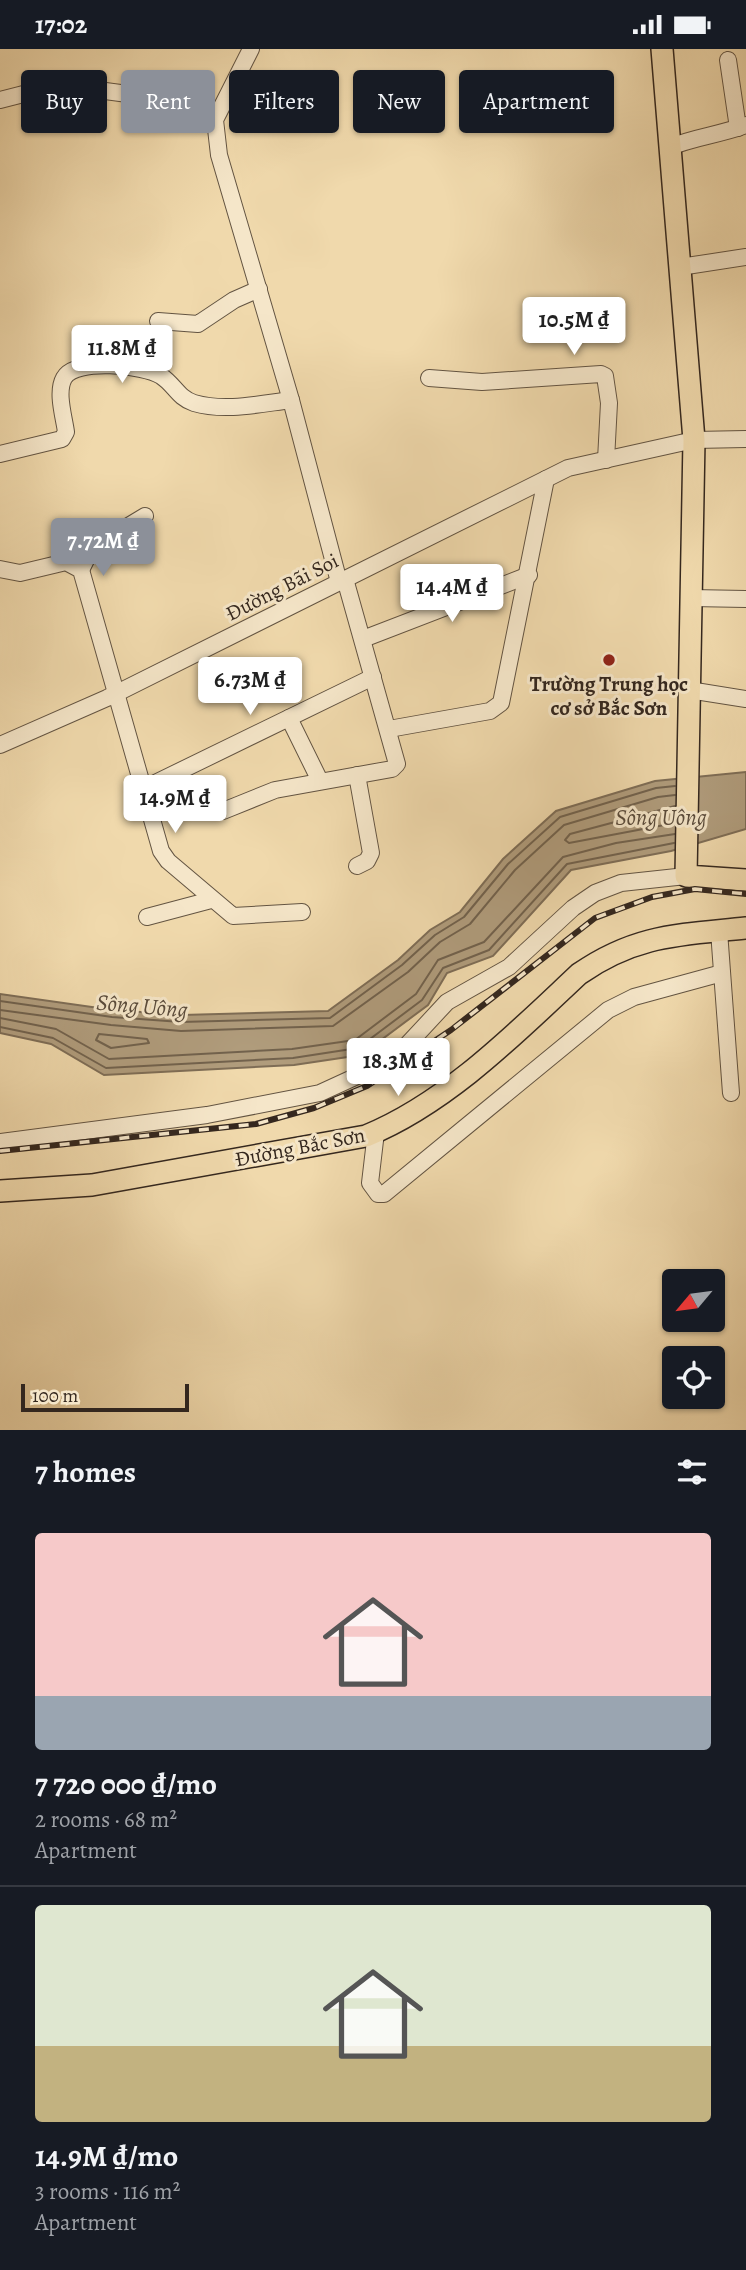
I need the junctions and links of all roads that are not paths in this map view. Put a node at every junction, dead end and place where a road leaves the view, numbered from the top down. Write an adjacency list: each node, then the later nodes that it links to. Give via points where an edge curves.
1 (251, 49): 6 (street)
2 (662, 49): 8 (main road)
3 (728, 60): 7 (street)
4 (121, 93): 5 (street, via 68,86)
5 (0, 100)
6 (215, 120): 11 (street, via 219,155)
7 (742, 127): 8 (street)
8 (668, 148): 10 (main road)
9 (746, 257): 10 (street)
10 (680, 267): 16 (main road)
11 (259, 289): 12 (street, via 198,324); 14 (street)
12 (158, 321)
13 (429, 378): 18 (street, via 482,381 601,374 609,393)
14 (291, 400): 17 (street, via 235,407 207,405 185,399 163,377 142,368 76,369 62,383 66,432 62,439); 24 (street)
15 (746, 439): 16 (street, Đường Bãi Soi)
16 (694, 440): 18 (street, Đường Bãi Soi); 25 (main road)
17 (0, 454)
18 (606, 460): 19 (street, Đường Bãi Soi, via 568,468)
19 (546, 479): 23 (street); 24 (street, Đường Bãi Soi)
20 (145, 516): 22 (street, via 92,548)
21 (0, 569): 22 (street, via 20,573 66,562)
22 (80, 570): 30 (street)
23 (529, 575): 27 (street); 33 (street, via 501,703 490,711)
24 (342, 580): 27 (street); 30 (street, Đường Bãi Soi)
25 (691, 598): 26 (street); 29 (main road)
26 (746, 599)
27 (362, 639): 28 (street)
28 (373, 677): 32 (street); 33 (street)
29 (690, 690): 31 (street); 40 (main road)
30 (118, 692): 34 (street, Đường Bãi Soi); 37 (street)
31 (746, 699)
32 (289, 718): 36 (street); 37 (street)
33 (389, 729): 35 (street, via 396,767)
34 (0, 745)
35 (357, 775): 36 (street); 39 (street, via 370,853 367,861)
36 (320, 781): 38 (street, via 259,795)
37 (143, 789): 42 (street, via 163,856)
38 (223, 811)
39 (356, 866)
40 (686, 871): 41 (main road); 50 (street, via 621,883 596,893 509,967 447,1002 382,1065 343,1084 320,1093 207,1115)
41 (746, 880)
42 (212, 900): 43 (street, via 240,917); 44 (street)
43 (302, 912)
44 (147, 917)
45 (746, 928): 46 (main road, Đường Bắc Sơn)
46 (719, 931): 47 (street); 49 (main road, Đường Bắc Sơn, via 657,937 602,958 447,1089 399,1123)
47 (722, 973): 48 (street); 49 (street, via 634,996 608,1010 384,1194 378,1194 370,1183)
48 (731, 1093)
49 (376, 1132): 51 (main road, Đường Bắc Sơn, via 92,1185)
50 (0, 1142)
51 (0, 1191)

